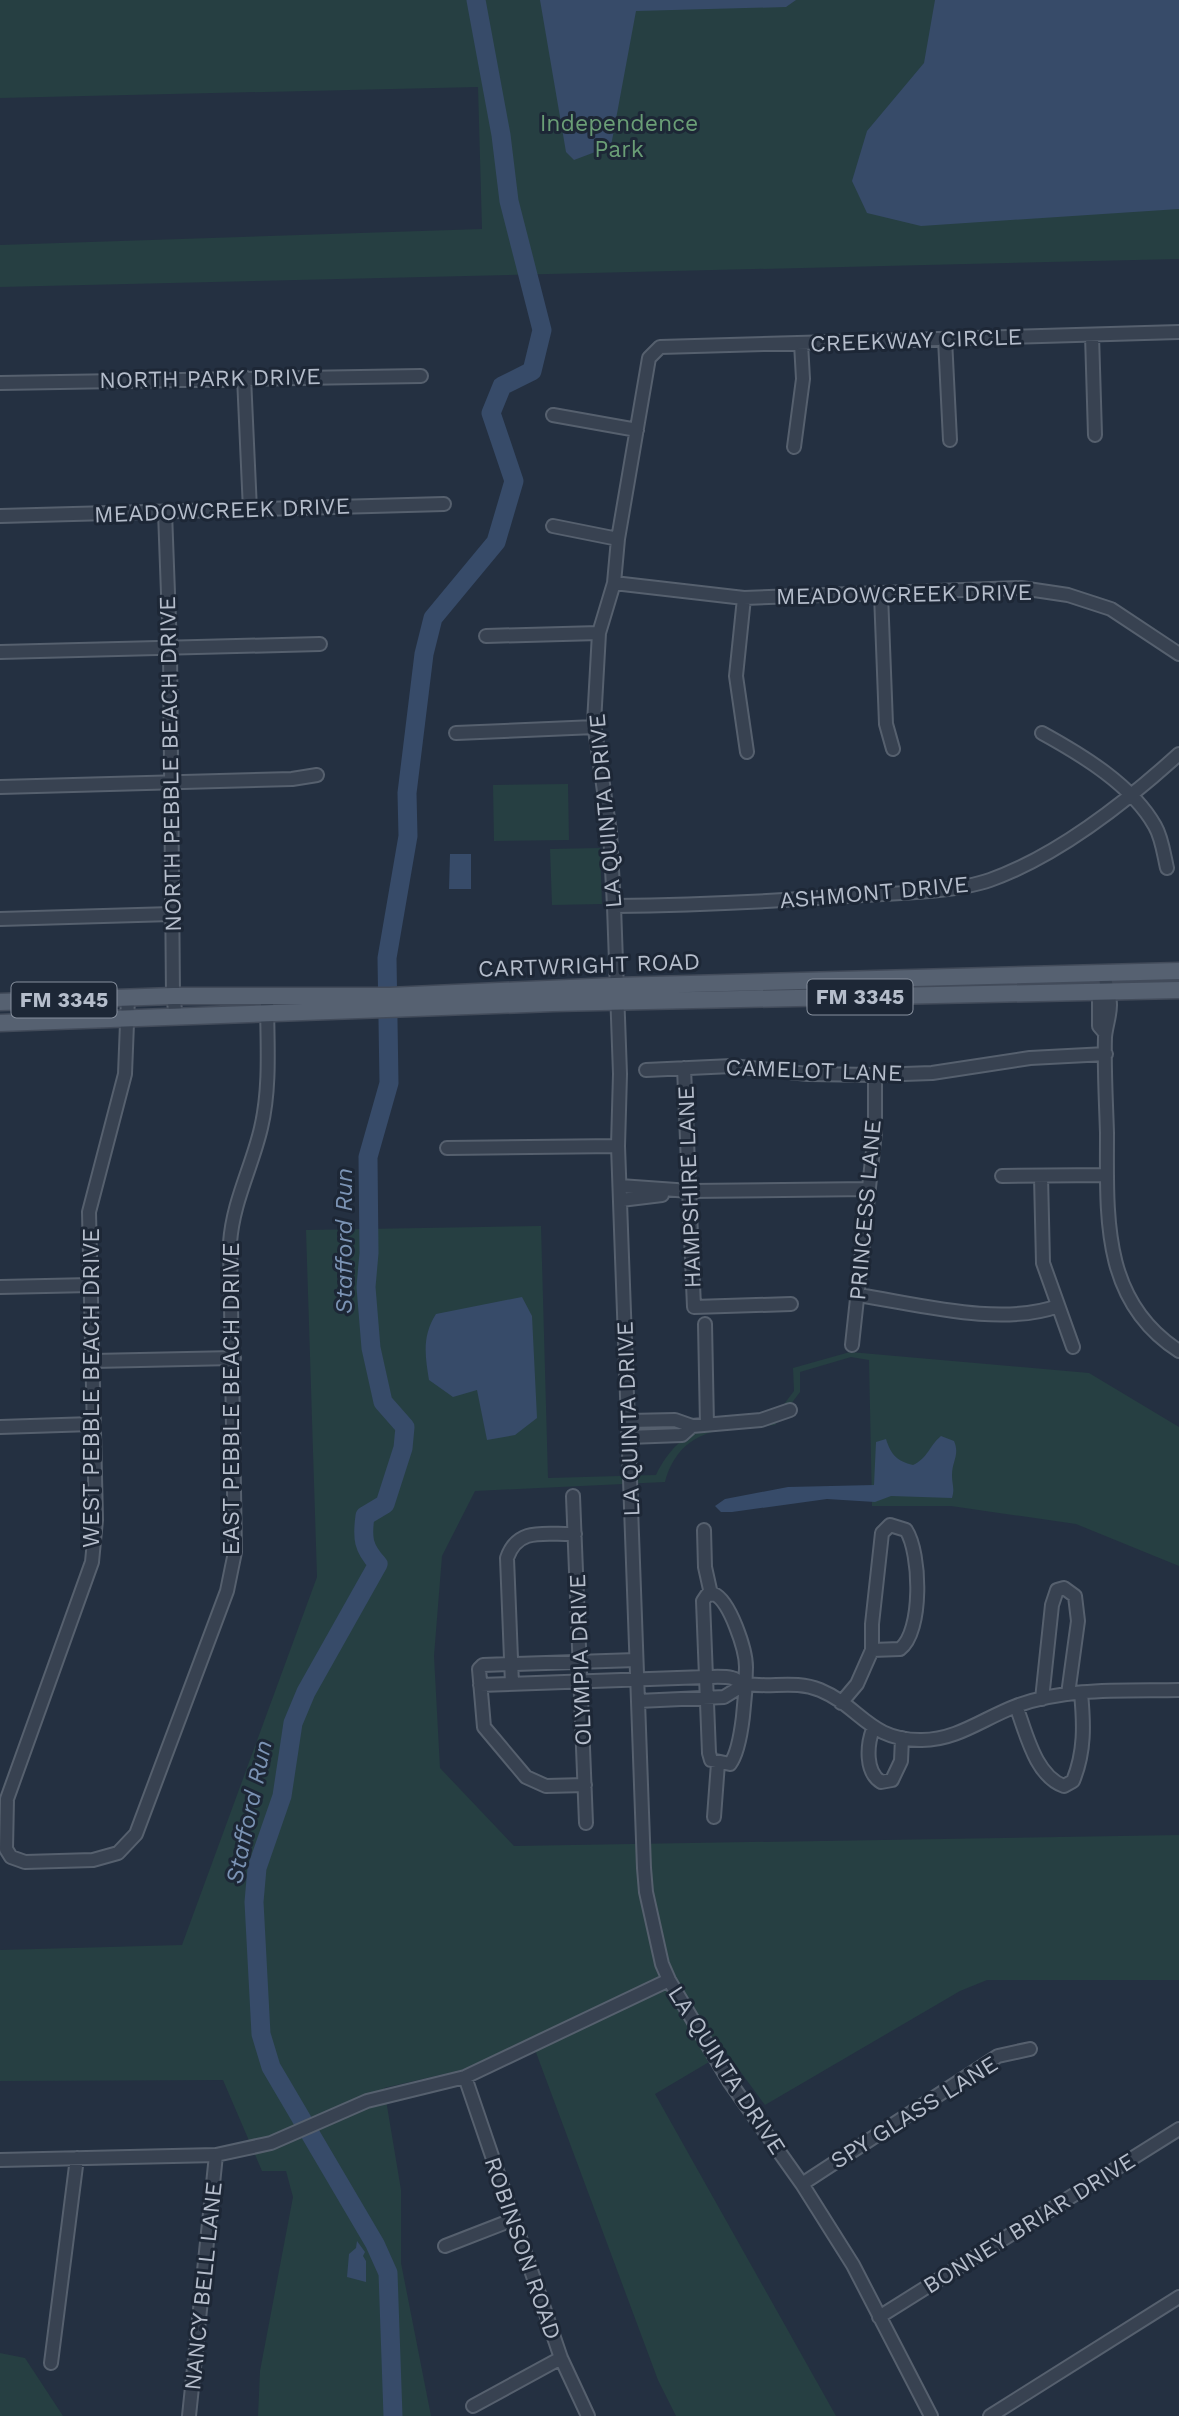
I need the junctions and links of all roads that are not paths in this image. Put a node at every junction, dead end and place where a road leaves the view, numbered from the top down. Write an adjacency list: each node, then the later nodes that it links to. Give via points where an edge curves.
1 (1179, 332): 2 (street, CREEKWAY CIRCLE)
2 (1092, 335): 3 (street, CREEKWAY CIRCLE); 11 (street)
3 (944, 339): 4 (street, CREEKWAY CIRCLE); 12 (street)
4 (801, 343): 5 (street, CREEKWAY CIRCLE, via 670,345); 13 (street, via 803,379)
5 (654, 352): 10 (street, LA QUINTA DRIVE, via 649,358)
6 (421, 376): 7 (street, NORTH PARK DRIVE)
7 (244, 377): 8 (street, NORTH PARK DRIVE); 15 (street)
8 (0, 383)
9 (553, 415): 10 (street)
10 (637, 430): 19 (street, LA QUINTA DRIVE)
11 (1095, 435)
12 (950, 440)
13 (794, 447)
14 (444, 504): 15 (street, MEADOWCREEK DRIVE)
15 (250, 510): 16 (street, MEADOWCREEK DRIVE)
16 (165, 512): 17 (street, MEADOWCREEK DRIVE); 26 (street, NORTH PEBBLE BEACH DRIVE)
17 (0, 516)
18 (553, 526): 19 (street)
19 (618, 539): 20 (street, LA QUINTA DRIVE)
20 (614, 583): 22 (street, MEADOWCREEK DRIVE); 23 (street, LA QUINTA DRIVE)
21 (881, 594): 22 (street, MEADOWCREEK DRIVE); 28 (street, MEADOWCREEK DRIVE, via 1021,588 1068,595 1111,609); 32 (street, via 886,724)
22 (744, 598): 33 (street, via 736,676)
23 (599, 634): 24 (street); 29 (street, LA QUINTA DRIVE)
24 (486, 636)
25 (320, 644): 26 (street)
26 (170, 648): 27 (street); 36 (street, NORTH PEBBLE BEACH DRIVE)
27 (0, 652)
28 (1179, 654)
29 (595, 727): 30 (street); 40 (street, LA QUINTA DRIVE, via 610,832)
30 (456, 733)
31 (1042, 733): 38 (street)
32 (893, 749)
33 (747, 752)
34 (1179, 754): 38 (street, ASHMONT DRIVE)
35 (317, 775): 36 (street)
36 (170, 783): 37 (street); 41 (street, NORTH PEBBLE BEACH DRIVE)
37 (0, 787)
38 (1132, 797): 39 (street, via 1156,827); 40 (street, ASHMONT DRIVE, via 1061,845 989,881 917,892)
39 (1167, 869)
40 (614, 906): 47 (street, LA QUINTA DRIVE)
41 (172, 914): 42 (street); 48 (street, NORTH PEBBLE BEACH DRIVE)
42 (0, 919)
43 (1179, 971): 44 (main road, CARTWRIGHT ROAD / FM 3345)
44 (1105, 974): 46 (street); 47 (main road, CARTWRIGHT ROAD / FM 3345)
45 (1179, 990): 46 (main road, CARTWRIGHT ROAD / FM 3345)
46 (1105, 993): 47 (main road, CARTWRIGHT ROAD / FM 3345); 56 (street, via 1110,1001)
47 (615, 994): 50 (main road, CARTWRIGHT ROAD / FM 3345); 60 (street, LA QUINTA DRIVE)
48 (173, 996): 49 (main road, CARTWRIGHT ROAD / FM 3345); 52 (main road, CARTWRIGHT ROAD / FM 3345); 53 (street, NORTH PEBBLE BEACH DRIVE)
49 (128, 998): 51 (main road, CARTWRIGHT ROAD / FM 3345); 54 (street, WEST PEBBLE BEACH DRIVE)
50 (440, 1000): 52 (main road, CARTWRIGHT ROAD / FM 3345, via 342,995); 52 (main road, CARTWRIGHT ROAD / FM 3345, via 334,1011)
51 (0, 1002)
52 (267, 1005): 53 (main road, CARTWRIGHT ROAD / FM 3345); 78 (street, EAST PEBBLE BEACH DRIVE, via 267,1088 261,1129 232,1216)
53 (176, 1016): 54 (main road, CARTWRIGHT ROAD / FM 3345)
54 (129, 1017): 55 (main road, CARTWRIGHT ROAD / FM 3345); 69 (street, WEST PEBBLE BEACH DRIVE, via 125,1074 89,1212)
55 (0, 1023)
56 (1106, 1054): 59 (street, CAMELOT LANE); 62 (street)
57 (684, 1068): 58 (street, CAMELOT LANE); 59 (street, CAMELOT LANE, via 741,1066); 67 (street, HAMPSHIRE LANE)
58 (646, 1070)
59 (875, 1075): 66 (street, PRINCESS LANE)
60 (618, 1146): 61 (street); 65 (street, LA QUINTA DRIVE)
61 (447, 1148)
62 (1107, 1175): 64 (street); 77 (street, via 1112,1250 1124,1290 1146,1325)
63 (1002, 1176): 64 (street)
64 (1041, 1176): 73 (street, via 1043,1263)
65 (620, 1186): 67 (street); 68 (street, LA QUINTA DRIVE)
66 (869, 1189): 67 (street); 71 (street, PRINCESS LANE)
67 (690, 1191): 68 (street); 72 (street, HAMPSHIRE LANE, via 694,1307)
68 (621, 1200): 81 (street, LA QUINTA DRIVE)
69 (91, 1285): 70 (street); 79 (street, WEST PEBBLE BEACH DRIVE)
70 (0, 1287)
71 (858, 1295): 73 (street, via 947,1309 1021,1314); 75 (street, PRINCESS LANE)
72 (791, 1304)
73 (1058, 1306): 76 (street)
74 (705, 1324): 83 (street)
75 (852, 1345)
76 (1073, 1347)
77 (1179, 1351)
78 (234, 1358): 79 (street); 114 (street, EAST PEBBLE BEACH DRIVE, via 235,1552 226,1591 136,1834 118,1853 106,1857 25,1863)
79 (93, 1361): 82 (street, WEST PEBBLE BEACH DRIVE)
80 (790, 1410): 83 (street, via 761,1420)
81 (628, 1421): 84 (street, via 675,1420); 86 (street, LA QUINTA DRIVE)
82 (92, 1424): 85 (street); 114 (street, WEST PEBBLE BEACH DRIVE, via 96,1520 92,1562 7,1799)
83 (707, 1425): 84 (street)
84 (692, 1426): 86 (street, via 682,1435)
85 (0, 1427)
86 (628, 1437): 92 (street, LA QUINTA DRIVE)
87 (573, 1496): 89 (street, OLYMPIA DRIVE)
88 (704, 1530): 90 (street, via 705,1567)
89 (575, 1534): 93 (street, OLYMPIA DRIVE); 94 (street, via 523,1536 511,1548 507,1558)
90 (713, 1594): 95 (street, via 703,1601); 99 (street, via 727,1603 746,1664)
91 (872, 1650): 91 (street, via 900,1649 914,1631 914,1551 906,1530 895,1525 882,1533); 106 (street, via 857,1684)
92 (636, 1660): 93 (street); 96 (street, LA QUINTA DRIVE)
93 (580, 1662): 94 (street); 97 (street, OLYMPIA DRIVE)
94 (511, 1664): 98 (street); 100 (street, via 483,1665)
95 (706, 1677): 96 (street); 99 (street, via 733,1678); 103 (street)
96 (637, 1679): 97 (street); 105 (street, LA QUINTA DRIVE)
97 (581, 1681): 98 (street); 111 (street, OLYMPIA DRIVE)
98 (512, 1684): 100 (street)
99 (745, 1684): 103 (street, via 724,1697); 106 (street, via 807,1686); 110 (street, via 735,1758 730,1764)
100 (480, 1685): 111 (street, via 484,1727 526,1777 546,1786)
101 (1179, 1690): 102 (street)
102 (1075, 1694): 104 (street); 104 (street, via 1075,1596 1064,1588 1054,1597); 107 (street, via 1083,1736 1080,1762 1073,1781 1064,1786 1048,1776 1037,1760)
103 (706, 1698): 105 (street); 110 (street, via 709,1753)
104 (1042, 1699): 107 (street)
105 (638, 1700): 115 (street, LA QUINTA DRIVE, via 646,1892)
106 (841, 1703): 108 (street)
107 (1016, 1706): 109 (street, via 939,1738)
108 (873, 1729): 109 (street); 109 (street, via 870,1763 881,1782 892,1780 899,1769)
109 (902, 1738)
110 (718, 1763): 112 (street)
111 (585, 1785): 113 (street, OLYMPIA DRIVE)
112 (714, 1817)
113 (586, 1823)
114 (8, 1852)
115 (668, 1980): 117 (street); 122 (street, LA QUINTA DRIVE, via 729,2081)
116 (1030, 2049): 122 (street, SPY GLASS LANE, via 998,2056)
117 (465, 2077): 119 (street, via 367,2101 271,2143); 123 (street, ROBINSON ROAD)
118 (1179, 2129): 126 (street, BONNEY BRIAR DRIVE)
119 (216, 2155): 120 (street); 130 (street, NANCY BELL LANE)
120 (77, 2158): 121 (street); 128 (street)
121 (0, 2160)
122 (802, 2184): 126 (street, LA QUINTA DRIVE, via 853,2264)
123 (512, 2220): 124 (street); 127 (street, ROBINSON ROAD)
124 (445, 2246)
125 (1179, 2297): 133 (street)
126 (879, 2317): 132 (street, LA QUINTA DRIVE)
127 (561, 2358): 129 (street); 131 (street, ROBINSON ROAD)
128 (51, 2364)
129 (473, 2406)
130 (189, 2416)
131 (587, 2416)
132 (931, 2416)
133 (990, 2416)

